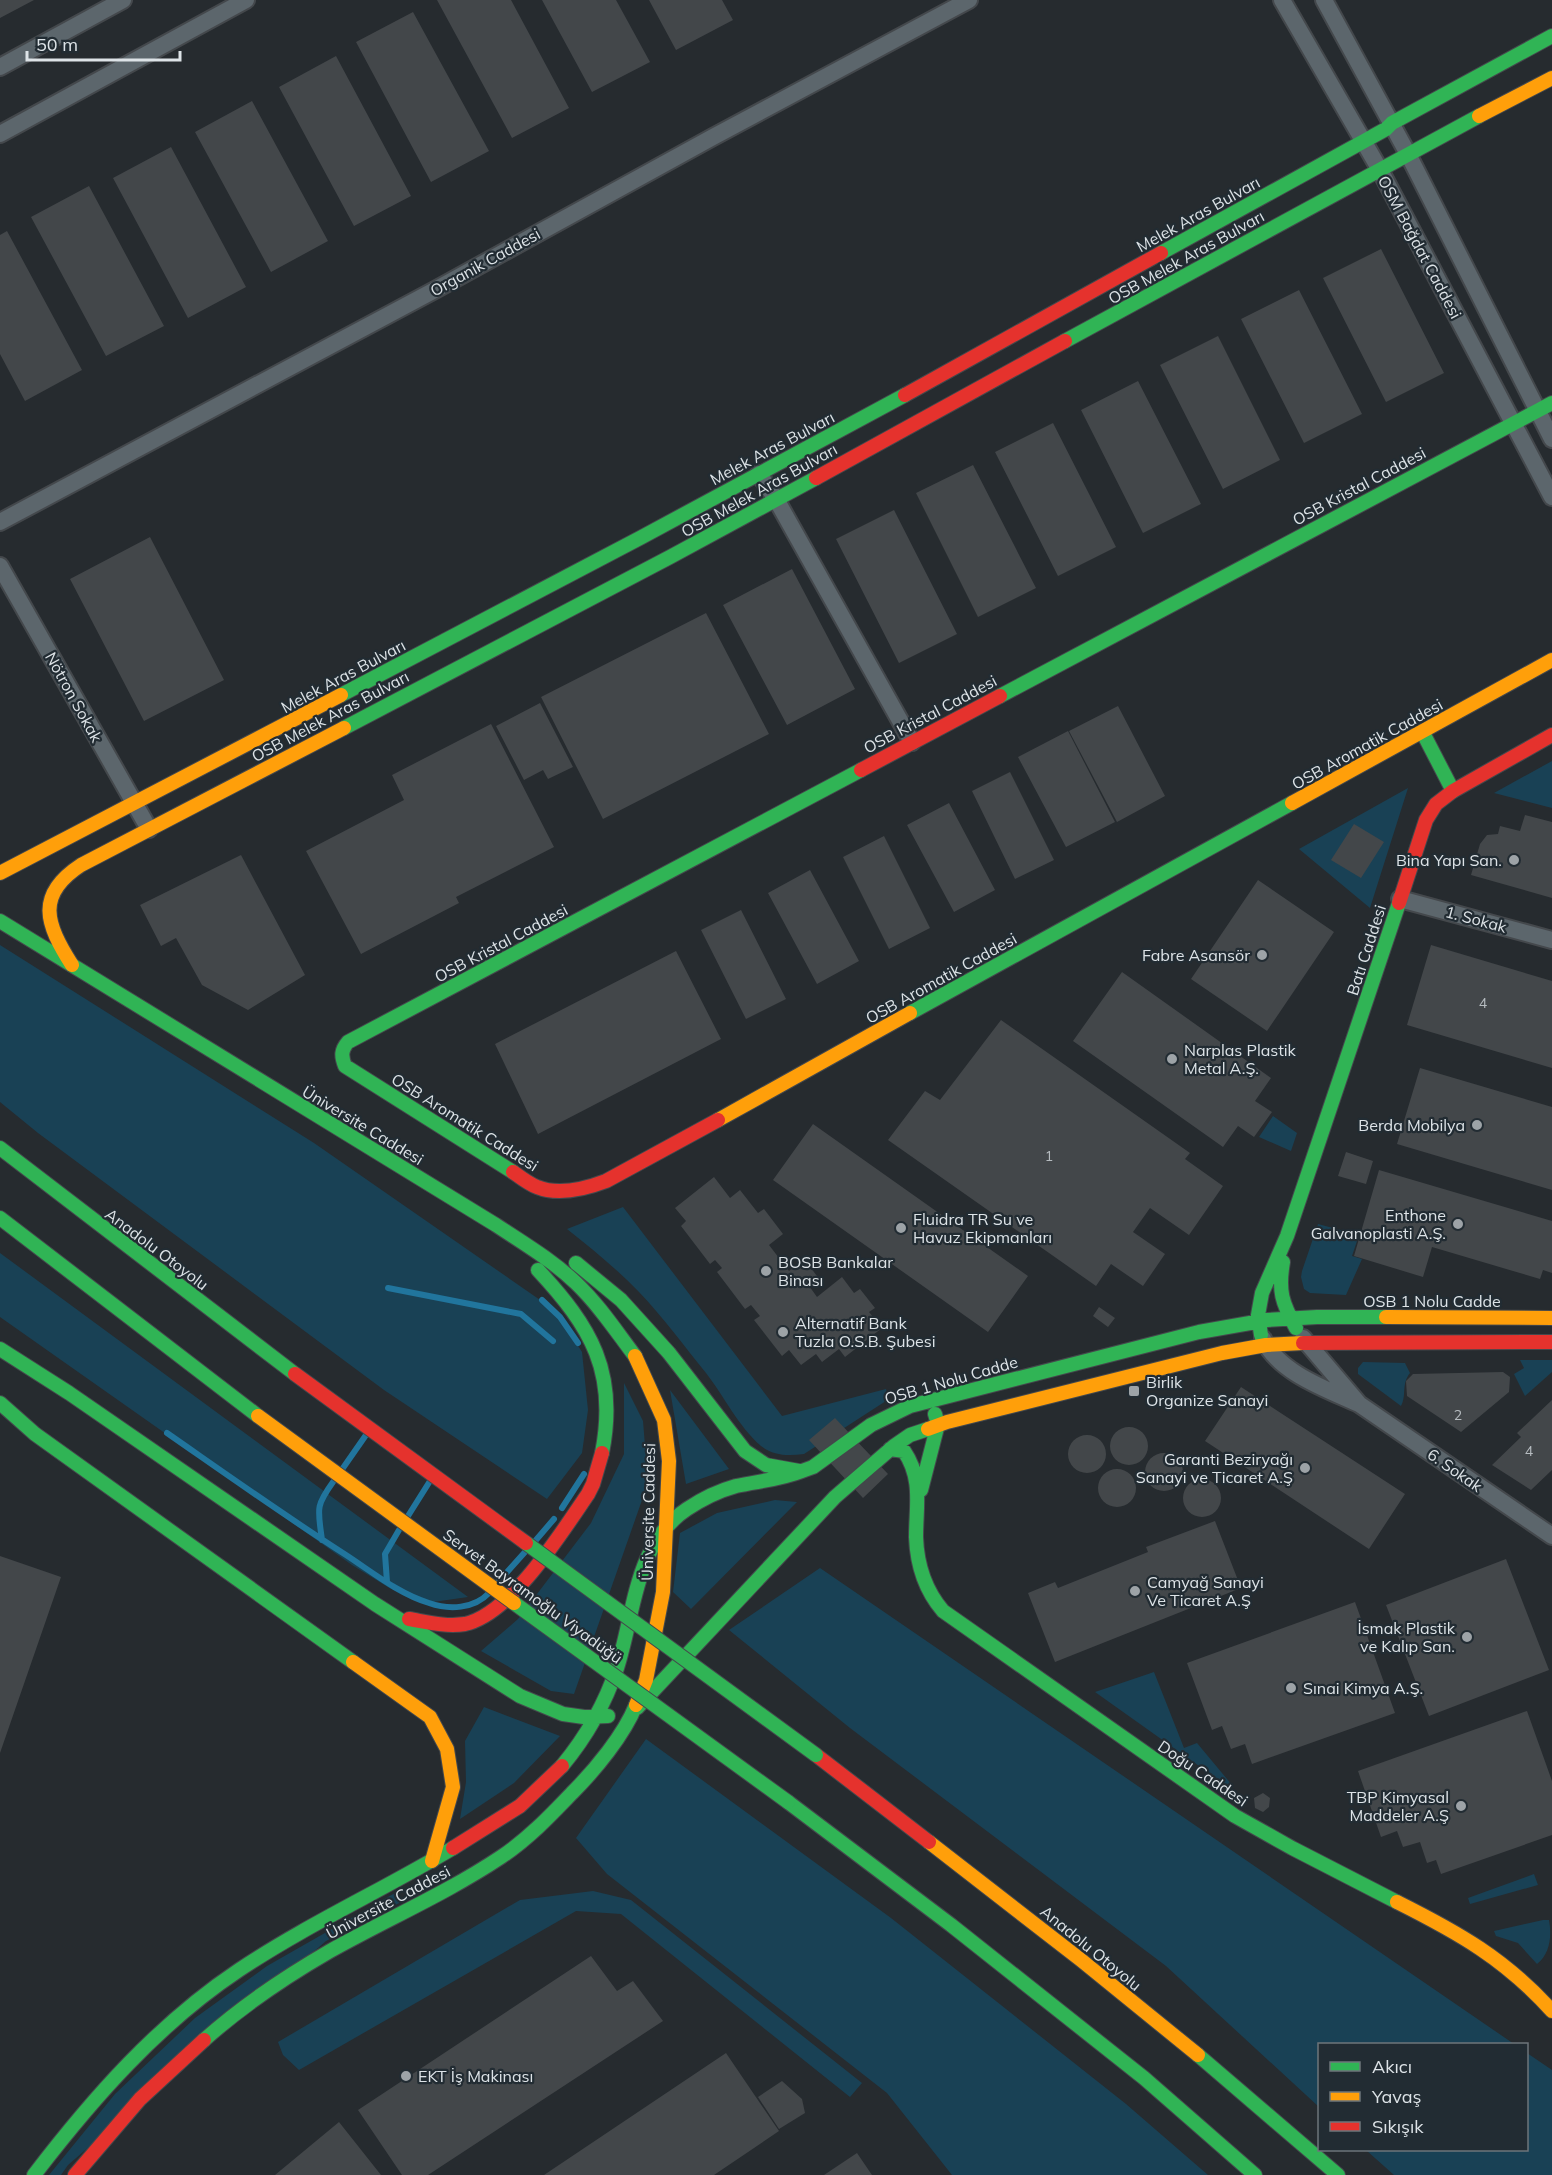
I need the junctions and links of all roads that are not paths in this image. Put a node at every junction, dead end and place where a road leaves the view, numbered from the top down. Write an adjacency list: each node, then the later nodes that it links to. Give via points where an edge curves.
1 (123, 0): 7 (street)
2 (246, 0): 10 (street)
3 (969, 0): 20 (street, Organik Caddesi)
4 (1282, 0): 11 (street, OSM Bağdat Caddesi)
5 (1324, 0): 9 (street, OSM Bağdat Caddesi)
6 (1552, 36): 9 (main road, Melek Aras Bulvarı)
7 (0, 67)
8 (1552, 78): 12 (main road, OSB Melek Aras Bulvarı)
9 (1392, 123): 11 (main road, Melek Aras Bulvarı); 12 (street, OSM Bağdat Caddesi)
10 (0, 134)
11 (1363, 141): 13 (street, OSM Bağdat Caddesi); 17 (main road, Melek Aras Bulvarı)
12 (1408, 154): 13 (main road, OSB Melek Aras Bulvarı); 14 (street, OSM Bağdat Caddesi)
13 (1380, 170): 15 (street, OSM Bağdat Caddesi); 19 (main road, OSB Melek Aras Bulvarı)
14 (1545, 407): 15 (main road, OSB Kristal Caddesi); 16 (street, OSM Bağdat Caddesi)
15 (1514, 423): 18 (street, OSM Bağdat Caddesi); 25 (main road, OSB Kristal Caddesi)
16 (1552, 439)
17 (759, 474): 19 (street); 27 (main road, Melek Aras Bulvarı)
18 (1552, 497)
19 (776, 500): 25 (street); 28 (main road, OSB Melek Aras Bulvarı)
20 (0, 522)
21 (0, 566): 27 (street, Nötron Sokak)
22 (1552, 660): 23 (main road, OSB Aromatik Caddesi)
23 (1423, 733): 26 (main road); 34 (main road, OSB Aromatik Caddesi, via 586,1190 559,1192 537,1187)
24 (1552, 735): 26 (main road, Batı Caddesi)
25 (912, 742): 34 (main road, OSB Kristal Caddesi, via 348,1042 342,1049)
26 (1453, 791): 30 (main road, Batı Caddesi, via 1436,804 1426,820)
27 (134, 803): 28 (street, Nötron Sokak); 29 (main road, Melek Aras Bulvarı)
28 (149, 829): 33 (main road, OSB Melek Aras Bulvarı, via 81,865 62,879 52,896 49,916 55,939)
29 (0, 873)
30 (1400, 899): 32 (street, 1. Sokak); 38 (main road, Batı Caddesi)
31 (0, 921): 33 (main road, Üniversite Caddesi)
32 (1552, 940)
33 (72, 965): 37 (main road, Üniversite Caddesi)
34 (345, 1066)
35 (0, 1148): 62 (main road, Anadolu Otoyolu, bridge, via 295,1374 816,1755 1010,1904)
36 (0, 1218): 61 (main road, Servet Bayramoğlu Viyadüğü, bridge, via 258,1416 951,1925 1125,2064)
37 (496, 1225): 50 (main road, via 576,1263 621,1300 669,1353 745,1451 766,1465); 52 (main road, Üniversite Caddesi, via 576,1283 635,1357 664,1420 669,1461); 54 (main road, via 562,1296 597,1349 607,1408 601,1460 592,1487 558,1538 509,1597 486,1616 463,1624 436,1624)
38 (1287, 1236): 40 (main road, Batı Caddesi, via 1279,1293); 41 (main road, Batı Caddesi, via 1258,1308)
39 (1552, 1318): 40 (main road, OSB 1 Nolu Cadde)
40 (1293, 1323): 41 (main road, OSB 1 Nolu Cadde); 42 (street, 6. Sokak)
41 (1262, 1334): 42 (main road, OSB 1 Nolu Cadde); 45 (main road, OSB 1 Nolu Cadde, via 1199,1332); 47 (street, 6. Sokak, via 1290,1369); 48 (main road, OSB 1 Nolu Cadde, via 1222,1353)
42 (1307, 1342): 43 (main road, OSB 1 Nolu Cadde); 47 (street, 6. Sokak)
43 (1552, 1342)
44 (0, 1349): 54 (main road)
45 (921, 1403): 48 (main road, via 935,1412); 50 (main road, OSB 1 Nolu Cadde, via 874,1422)
46 (0, 1404): 57 (main road, via 44,1441 430,1717 447,1749 453,1787)
47 (1359, 1404): 53 (street, 6. Sokak)
48 (938, 1424): 49 (main road, OSB 1 Nolu Cadde, via 910,1435); 51 (main road, Doğu Caddesi)
49 (890, 1449): 51 (main road, Doğu Caddesi, via 904,1451 912,1462); 55 (main road, OSB 1 Nolu Cadde, via 835,1497)
50 (802, 1471): 52 (main road, OSB 1 Nolu Cadde, via 780,1480 733,1487 707,1498 683,1512)
51 (918, 1498): 58 (main road, Doğu Caddesi, via 916,1547 922,1577 935,1603 957,1623 1235,1816 1478,1945 1518,1975)
52 (666, 1529): 55 (main road, Üniversite Caddesi, via 663,1592 646,1680); 56 (main road, OSB 1 Nolu Cadde, via 637,1580 618,1666)
53 (1552, 1536)
54 (394, 1616): 56 (main road, via 545,1709)
55 (633, 1712): 56 (main road); 60 (main road, Üniversite Caddesi, via 595,1770 539,1827 503,1856 322,1956 230,2017 140,2100)
56 (594, 1718): 57 (main road, OSB 1 Nolu Cadde, via 573,1753 539,1791 500,1821)
57 (432, 1861): 59 (main road, Üniversite Caddesi, via 237,1971 154,2038 109,2083)
58 (1552, 2011)
59 (34, 2175)
60 (75, 2175)
61 (1255, 2175)
62 (1338, 2175)

